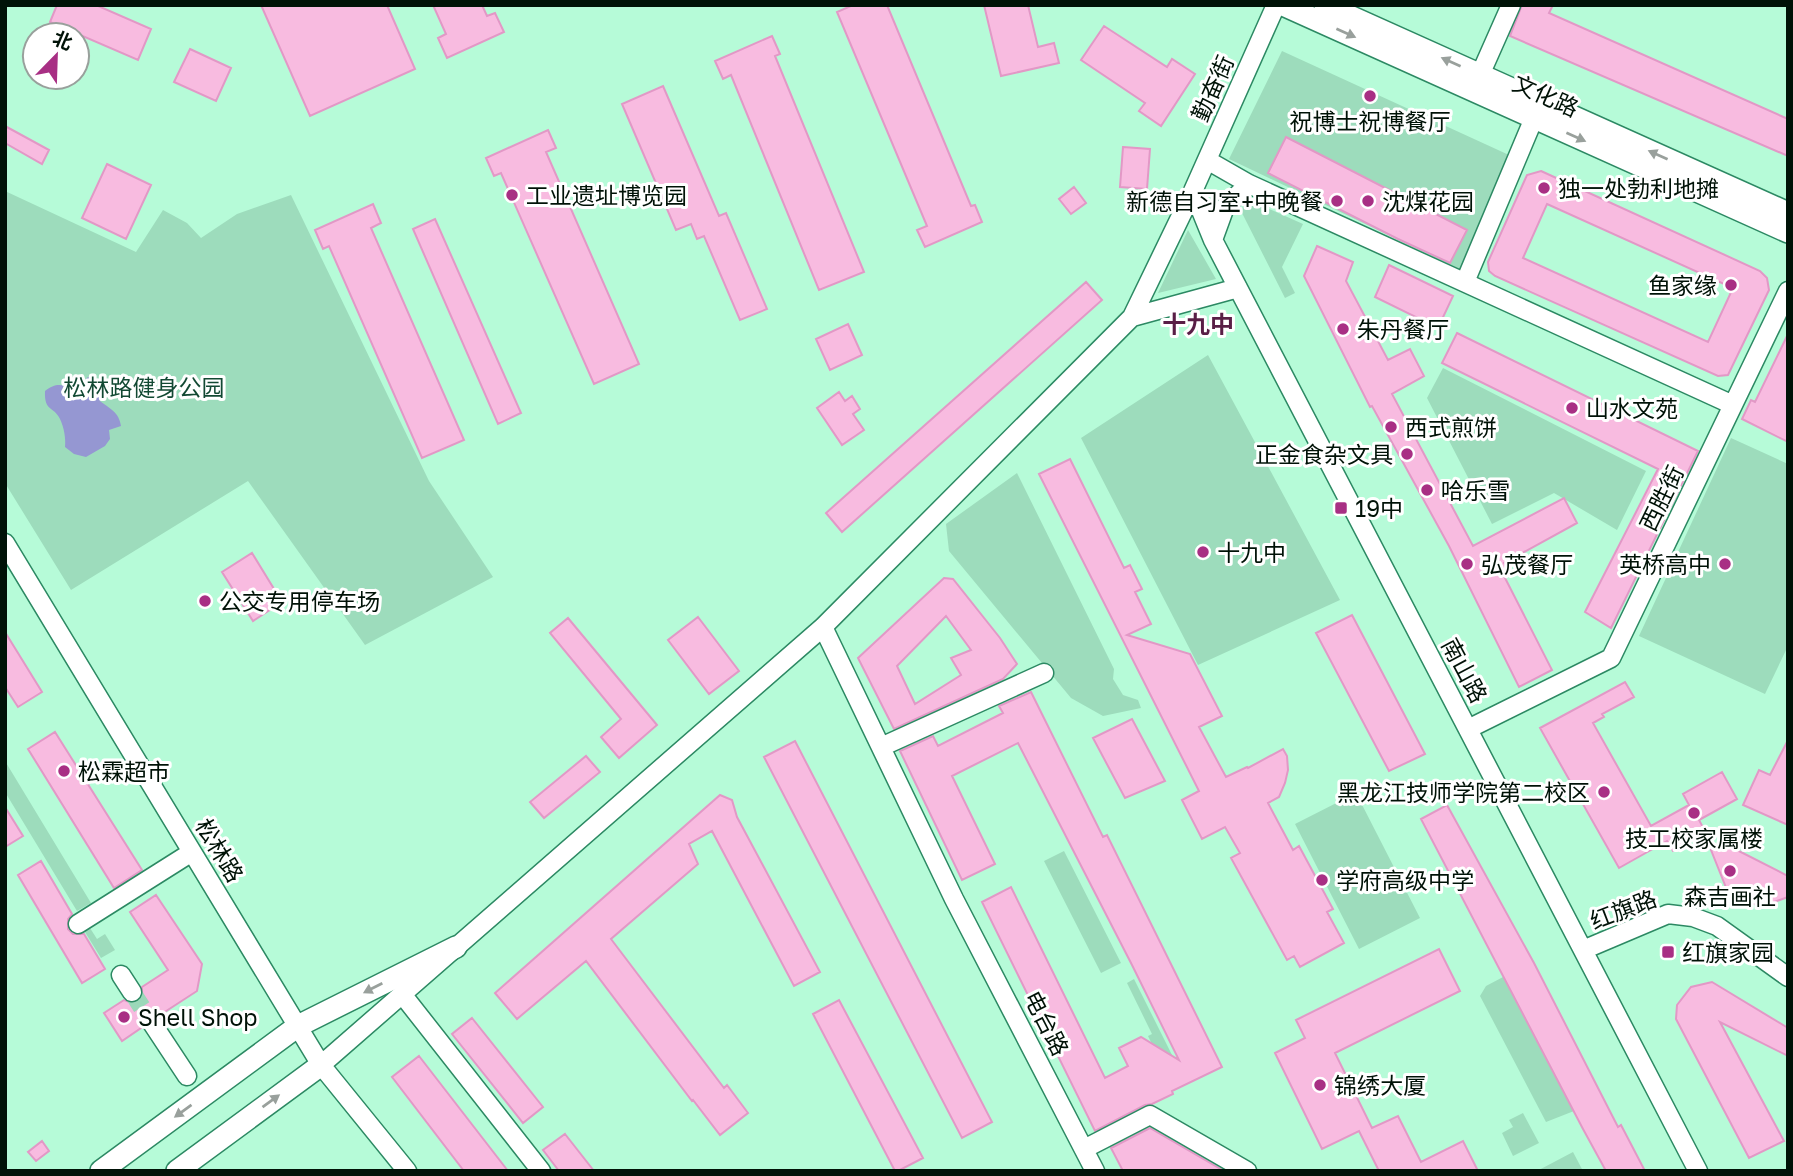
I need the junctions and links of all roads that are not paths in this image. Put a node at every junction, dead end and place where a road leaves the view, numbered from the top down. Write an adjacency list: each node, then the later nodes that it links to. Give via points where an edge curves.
1 (1276, 5): 7 (street, 勤奋街)
2 (1283, 5): 6 (main road, 文化路, one-way to 6)
3 (1325, 5): 5 (main road, 文化路, one-way to 3)
4 (1511, 5): 5 (street)
5 (1480, 75): 10 (main road, 文化路, one-way to 5)
6 (1534, 118): 11 (main road, 文化路, one-way to 11); 13 (street)
7 (1207, 160): 8 (street); 9 (street, 勤奋街)
8 (1249, 184): 12 (street, via 1225,208); 13 (street)
9 (1193, 191): 12 (street, 南山路); 16 (street, 勤奋街)
10 (1788, 214)
11 (1788, 232)
12 (1213, 240): 14 (street, 南山路)
13 (1465, 282): 17 (street)
14 (1238, 288): 16 (street); 21 (street, 南山路)
15 (1788, 291): 17 (street, 西胜街)
16 (1132, 317): 19 (street)
17 (1733, 405): 21 (street, 西胜街, via 1611,658)
18 (5, 543): 23 (street, 松林路)
19 (823, 627): 22 (street, 电台路); 25 (street)
20 (1044, 673): 22 (street)
21 (1468, 729): 26 (street, 南山路)
22 (881, 747): 35 (street, 电台路)
23 (192, 852): 24 (street); 32 (street, 松林路)
24 (78, 924)
25 (456, 947): 30 (street); 32 (main road, one-way to 32)
26 (1583, 950): 28 (street, 红旗路, via 1668,915 1693,917 1717,926); 42 (street, 南山路)
27 (121, 975): 29 (street)
28 (1788, 977)
29 (132, 992)
30 (402, 994): 33 (street); 39 (street)
31 (150, 1020): 34 (street)
32 (298, 1026): 33 (street, 松林路); 36 (main road, one-way to 36)
33 (321, 1065): 37 (main road, one-way to 33); 38 (street, 松林路)
34 (187, 1076)
35 (1084, 1149): 40 (street, 电台路); 41 (street, via 1150,1115)
36 (101, 1171)
37 (177, 1171)
38 (407, 1171)
39 (541, 1171)
40 (1096, 1171)
41 (1247, 1171)
42 (1698, 1171)

